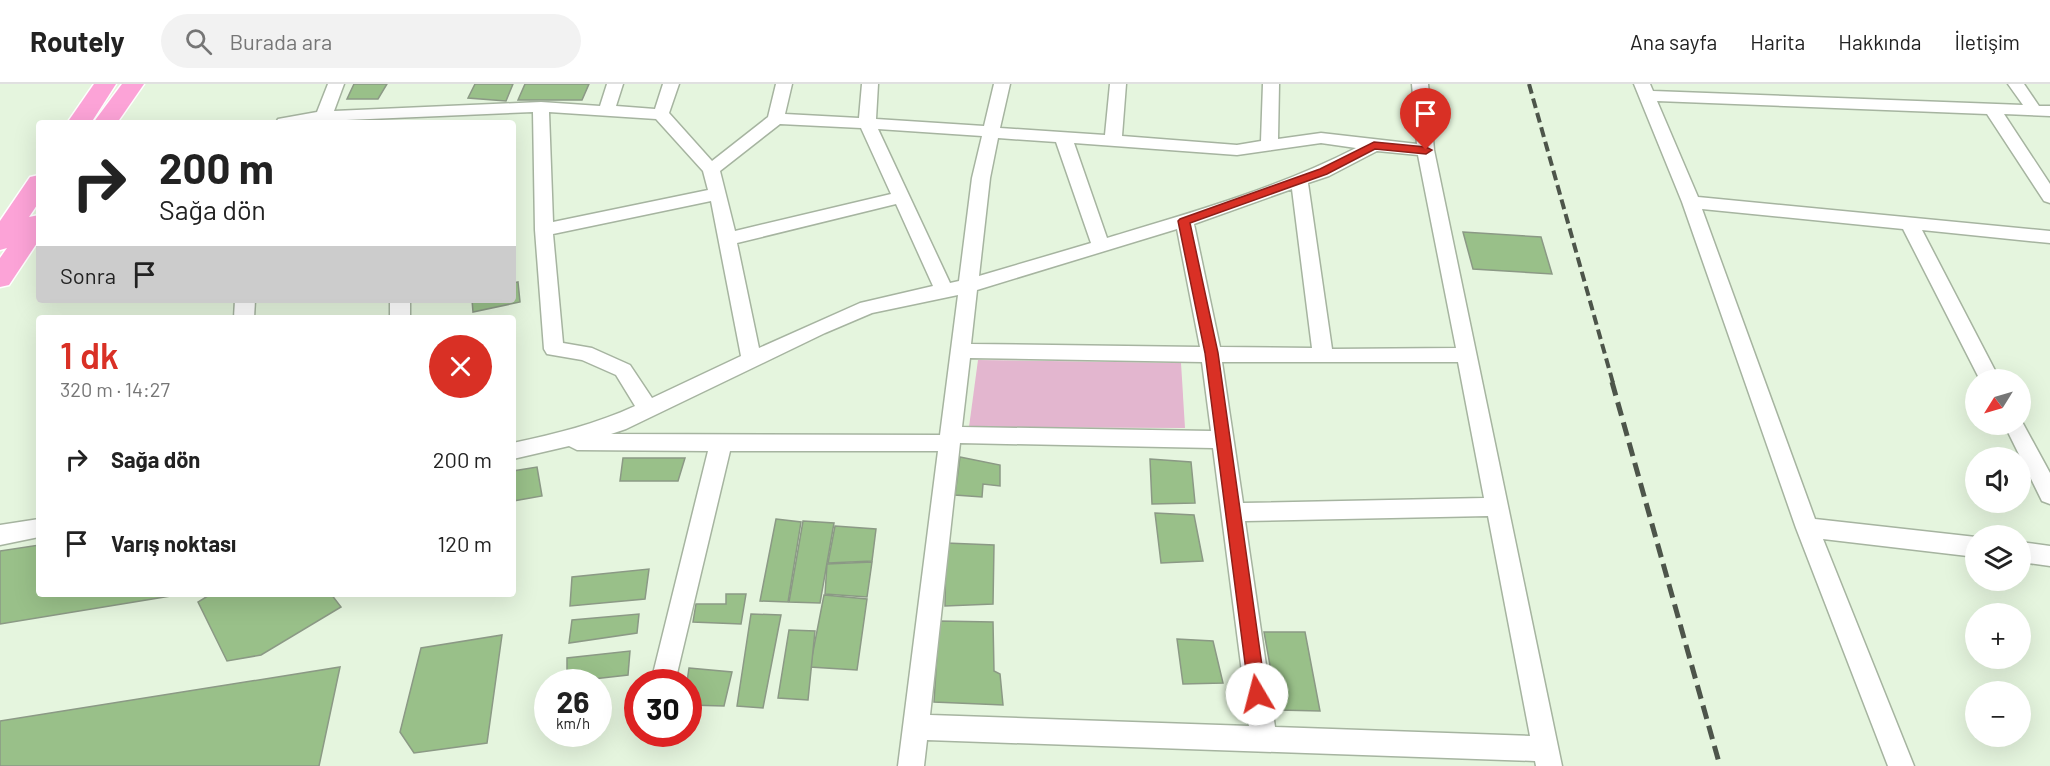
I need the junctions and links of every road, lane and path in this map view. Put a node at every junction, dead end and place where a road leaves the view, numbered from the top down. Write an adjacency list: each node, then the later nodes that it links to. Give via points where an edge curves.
1 (105, 84): 24 (highway)
2 (133, 84): 25 (highway)
3 (336, 84): 21 (street)
4 (615, 84): 19 (street)
5 (671, 84): 20 (street)
6 (784, 84): 23 (street)
7 (870, 84): 27 (street)
8 (1002, 84): 28 (street)
9 (1118, 84): 30 (street)
10 (1271, 84): 31 (street)
11 (1420, 84): 33 (street)
12 (1791, 84): 15 (street)
13 (2016, 84): 18 (street)
14 (1645, 90): 15 (street); 40 (street)
15 (1800, 102): 17 (street)
16 (541, 107): 19 (street); 22 (street); 44 (street)
17 (1992, 108): 18 (street); 39 (street)
18 (2042, 111)
19 (606, 112): 20 (street)
20 (661, 114): 34 (street)
21 (324, 116): 22 (street); 26 (street)
22 (394, 118)
23 (776, 119): 27 (street); 34 (street)
24 (81, 120)
25 (107, 120)
26 (301, 120)
27 (867, 123): 28 (street); 38 (street)
28 (992, 132): 29 (street); 50 (street, via 981,178)
29 (1063, 137): 30 (street); 48 (street)
30 (1113, 140): 31 (street, via 1237,150)
31 (1269, 145): 32 (street, via 1321,138)
32 (1374, 146): 33 (street); 35 (street)
33 (1426, 150): 54 (street)
34 (711, 170): 37 (street)
35 (1299, 180): 41 (street); 55 (street)
36 (36, 187): 47 (highway)
37 (718, 194): 44 (street); 46 (street)
38 (901, 197): 46 (street); 51 (street)
39 (2050, 197)
40 (1691, 202): 42 (street); 68 (street)
41 (1184, 221): 48 (street); 53 (street)
42 (1909, 223): 45 (street); 57 (street)
43 (36, 224): 49 (highway)
44 (544, 230): 58 (street, via 554,349 585,353 623,370)
45 (2050, 237)
46 (727, 239): 56 (street)
47 (0, 241)
48 (1101, 246): 50 (street)
49 (0, 278)
50 (968, 286): 51 (street); 52 (street)
51 (944, 290): 56 (street, via 867,308)
52 (960, 351): 53 (street); 60 (street)
53 (1211, 353): 55 (street); 61 (street)
54 (1467, 355): 55 (street); 66 (street)
55 (1323, 356)
56 (752, 361): 58 (street)
57 (1984, 369)
58 (648, 410): 62 (street)
59 (2019, 435): 65 (street)
60 (949, 439): 61 (street); 63 (street); 75 (street)
61 (1223, 440): 67 (street)
62 (556, 442): 63 (street); 64 (street)
63 (721, 443): 74 (street)
64 (516, 450)
65 (2050, 495)
66 (1497, 507): 67 (street); 77 (street)
67 (1233, 512): 76 (street)
68 (1807, 528): 71 (street); 79 (street)
69 (36, 529): 70 (street)
70 (0, 535)
71 (1965, 546)
72 (2031, 553): 73 (street)
73 (2050, 555)
74 (666, 669)
75 (914, 727): 76 (street); 78 (street)
76 (1264, 739): 77 (street)
77 (1547, 757)
78 (911, 766)
79 (1901, 766)

